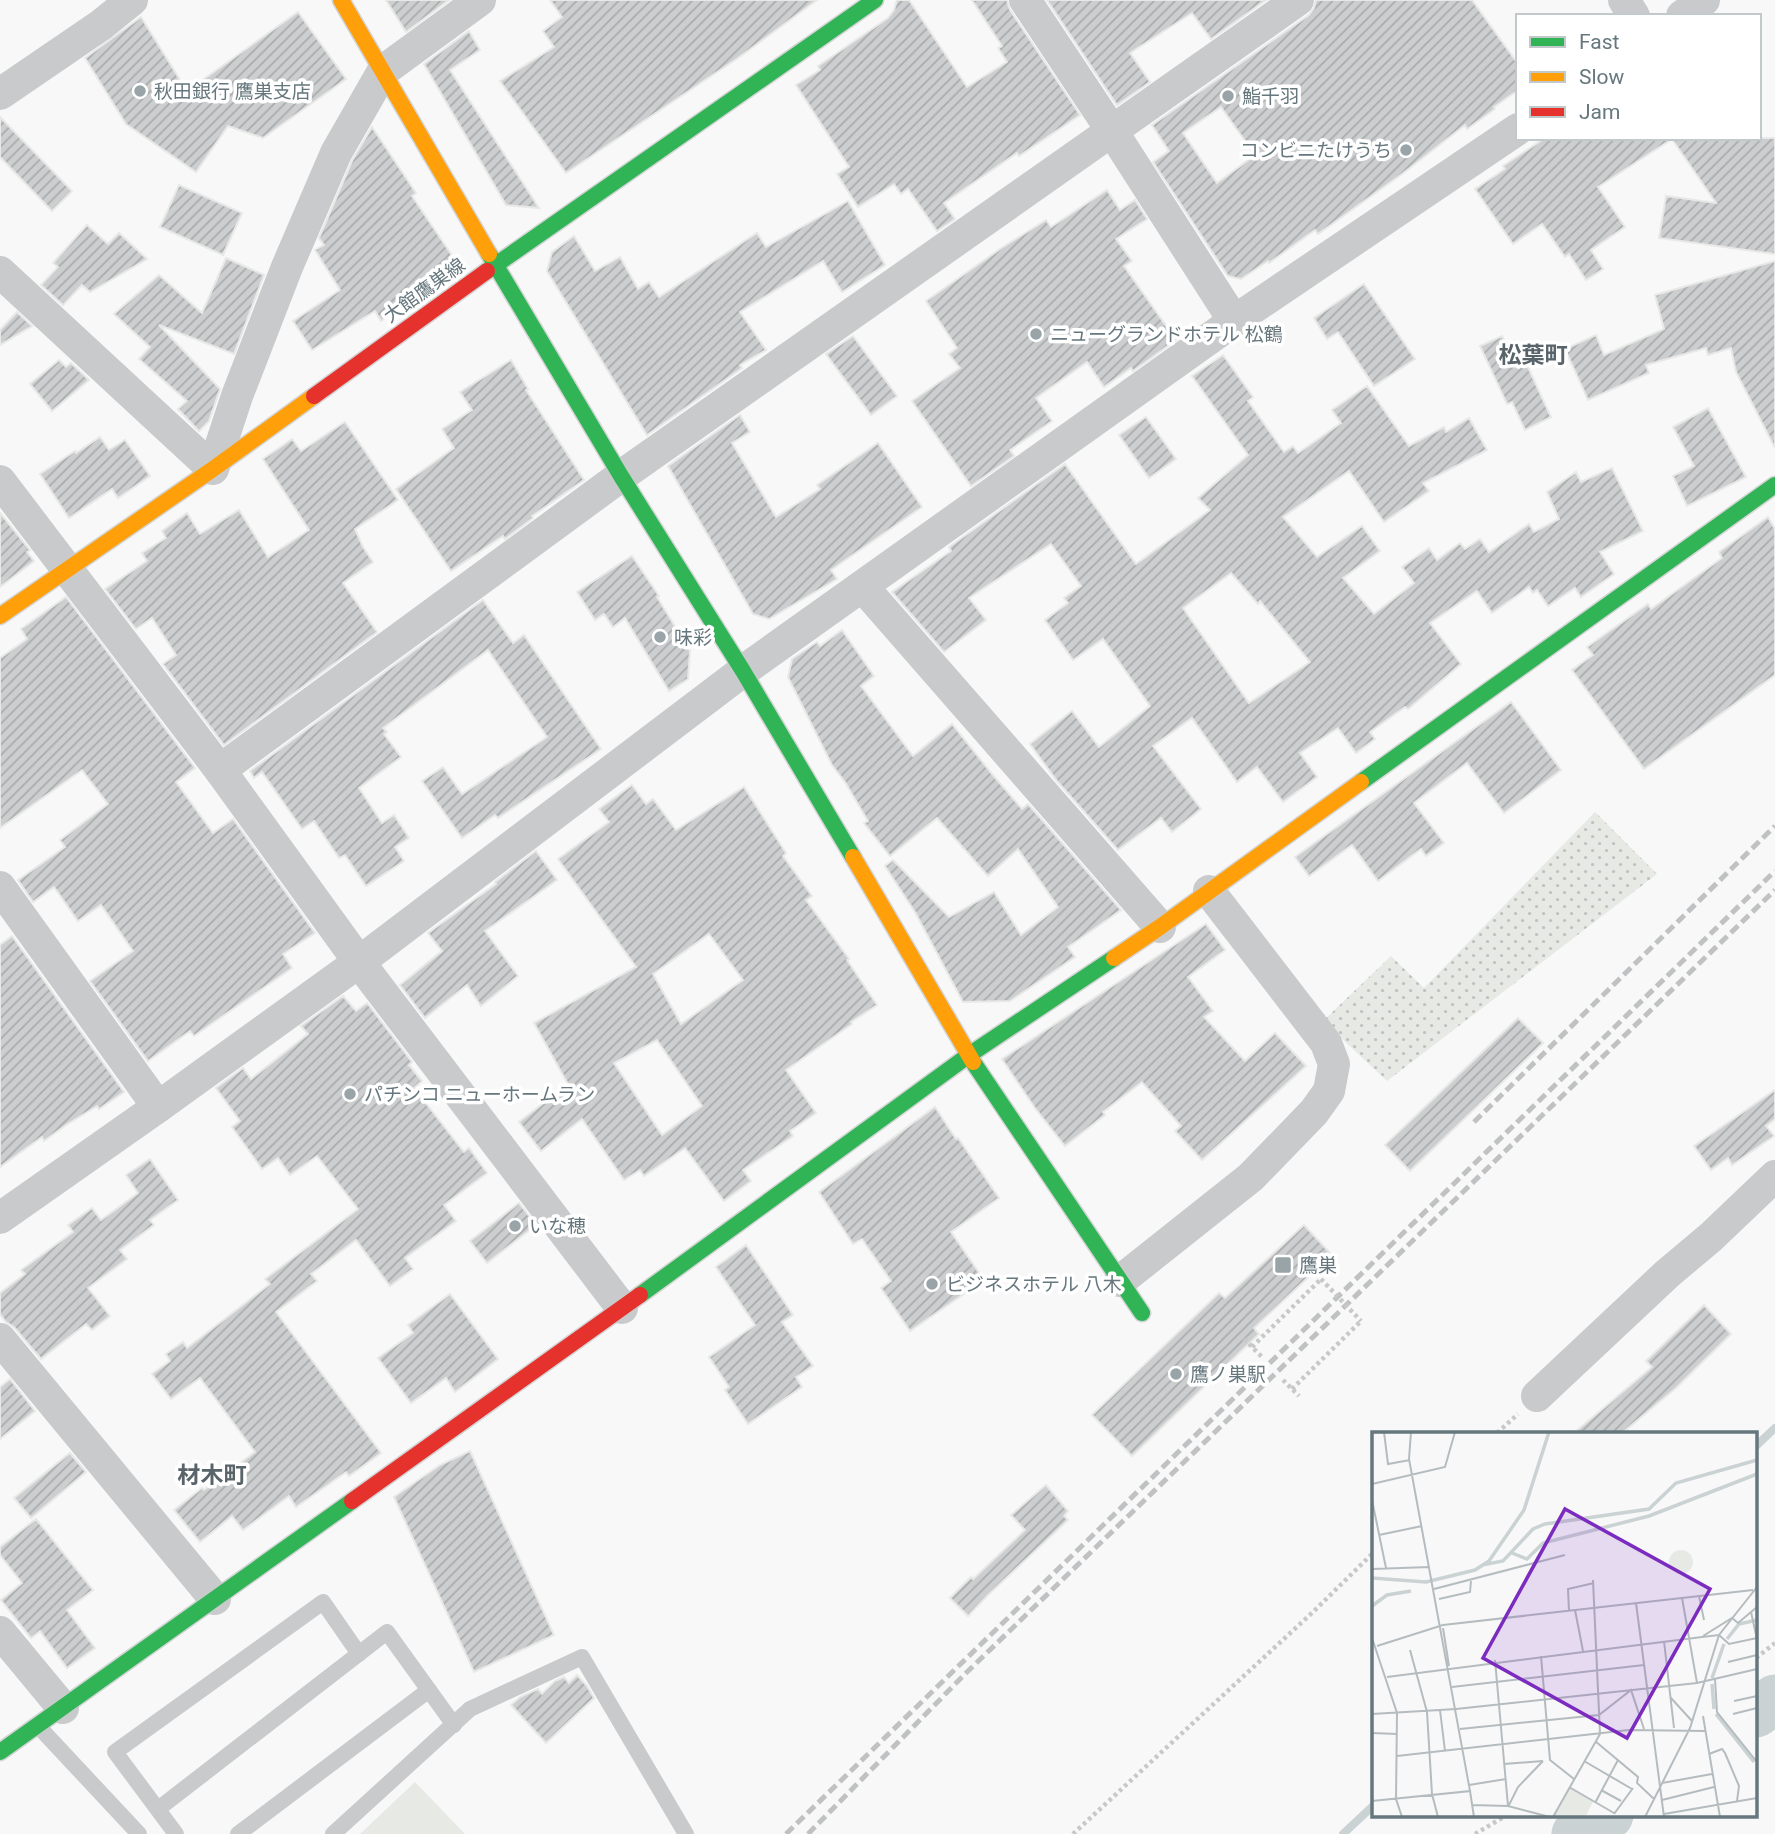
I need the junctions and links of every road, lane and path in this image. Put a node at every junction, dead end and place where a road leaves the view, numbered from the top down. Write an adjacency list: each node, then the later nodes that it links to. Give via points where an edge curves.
1 (132, 0): 10 (street)
2 (341, 0): 9 (street)
3 (480, 0): 9 (street)
4 (875, 0): 13 (street, 大館鷹巣線)
5 (1025, 0): 12 (street)
6 (1298, 0): 12 (street)
7 (1704, 0): 8 (street)
8 (1685, 14)
9 (383, 71): 13 (street); 16 (street, via 336,153 287,267)
10 (0, 94)
11 (1516, 130): 15 (street)
12 (1112, 131): 15 (street); 17 (street)
13 (495, 265): 16 (street, 大館鷹巣線); 17 (street)
14 (0, 272): 16 (street)
15 (1234, 321): 21 (street)
16 (213, 469): 20 (street, 大館鷹巣線)
17 (621, 476): 23 (street); 24 (street)
18 (0, 481): 20 (street)
19 (1775, 485): 26 (street)
20 (66, 569): 22 (street, 大館鷹巣線); 24 (street)
21 (863, 587): 23 (street); 27 (street)
22 (0, 616)
23 (743, 671): 28 (street); 29 (street)
24 (220, 770): 28 (street)
25 (0, 887): 30 (street)
26 (1209, 891): 27 (street); 33 (street, via 1326,1043 1334,1064 1329,1091 1251,1177)
27 (1160, 927): 29 (street)
28 (359, 961): 30 (street); 34 (street)
29 (969, 1055): 33 (street); 34 (street)
30 (158, 1107): 32 (street)
31 (1775, 1176): 43 (street)
32 (0, 1217)
33 (1120, 1281): 35 (street)
34 (622, 1308): 45 (street)
35 (1142, 1313)
36 (0, 1339): 45 (street)
37 (1244, 1339): 38 (path)
38 (1252, 1347): 39 (path); 41 (path, bridge, via 1321,1279 1361,1321)
39 (1263, 1358)
40 (1283, 1380): 41 (path)
41 (1292, 1389): 42 (path)
42 (1299, 1396)
43 (1537, 1396)
44 (1372, 1554): 62 (path)
45 (215, 1599): 51 (street)
46 (0, 1632): 51 (street)
47 (1775, 1643): 49 (path)
48 (359, 1654): 50 (lane, via 387,1632); 55 (lane); 55 (lane, via 323,1602 115,1752)
49 (1758, 1656)
50 (429, 1690): 52 (lane); 59 (lane)
51 (63, 1708): 53 (street)
52 (454, 1725): 60 (lane); 61 (lane, via 470,1709 582,1657)
53 (38, 1726): 54 (street); 57 (lane)
54 (0, 1752)
55 (158, 1810): 58 (lane)
56 (1505, 1816): 63 (path)
57 (139, 1834)
58 (176, 1834)
59 (238, 1834)
60 (333, 1834)
61 (686, 1834)
62 (1073, 1834)
63 (1475, 1834)

